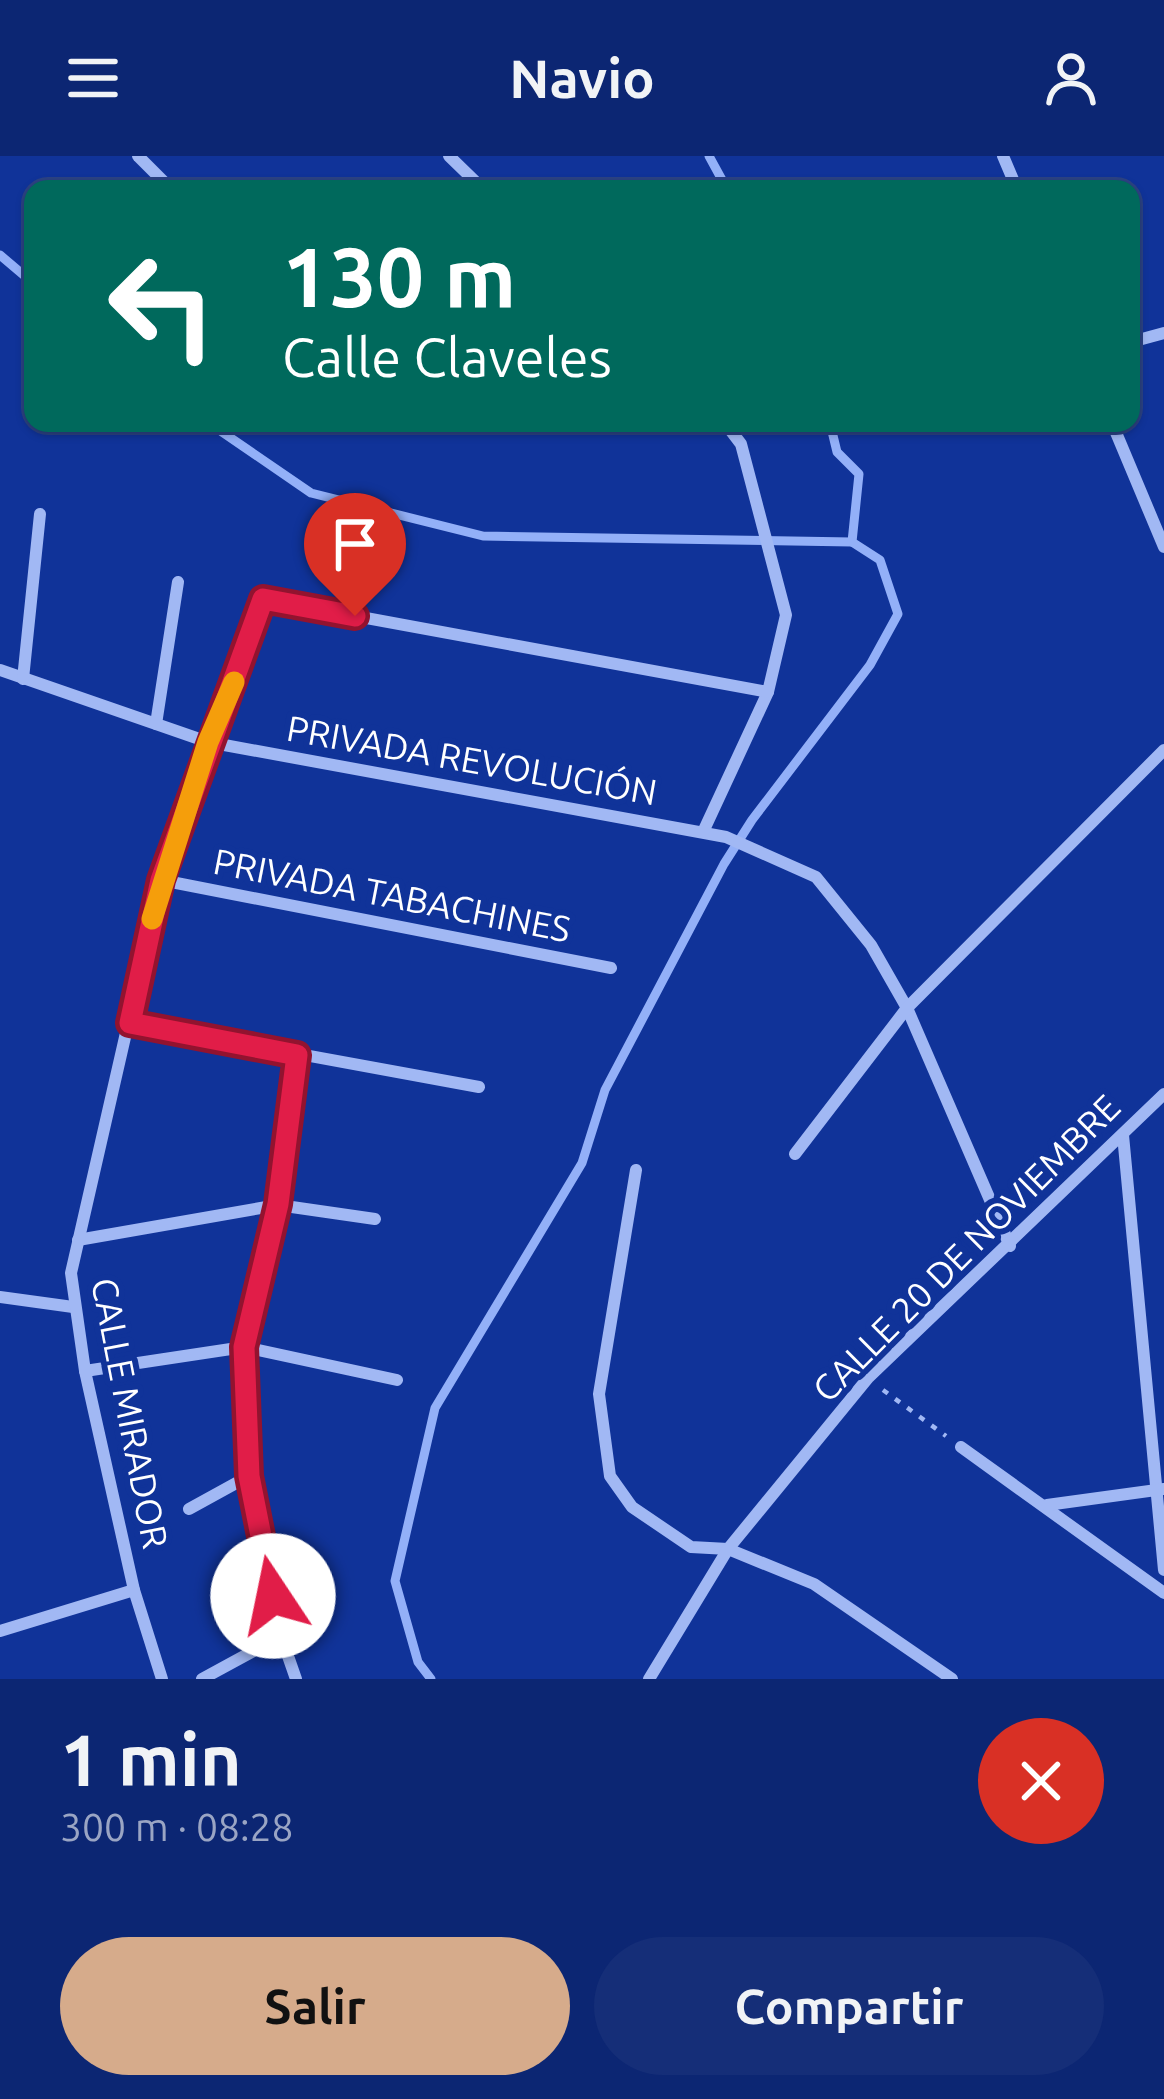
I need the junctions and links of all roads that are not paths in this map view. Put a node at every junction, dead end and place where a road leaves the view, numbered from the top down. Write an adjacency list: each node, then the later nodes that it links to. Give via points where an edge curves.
1 (138, 156): 3 (street)
2 (449, 156): 4 (street)
3 (162, 180)
4 (474, 180)
5 (732, 432): 12 (street, via 786,616)
6 (1116, 432): 8 (street)
7 (40, 514): 11 (street)
8 (1164, 548)
9 (178, 582): 13 (street)
10 (0, 670): 11 (street)
11 (23, 680): 13 (street)
12 (768, 692): 14 (street, CALLE MIRADOR, via 263,599); 16 (street)
13 (156, 724): 14 (street)
14 (208, 742): 16 (street, PRIVADA REVOLUCIÓN); 17 (street, CALLE MIRADOR)
15 (1164, 750): 19 (street)
16 (703, 832): 19 (street, PRIVADA REVOLUCIÓN, via 816,877)
17 (161, 880): 18 (street, PRIVADA TABACHINES); 20 (street, CALLE MIRADOR)
18 (610, 968)
19 (908, 1008): 25 (street); 30 (street, PRIVADA REVOLUCIÓN)
20 (130, 1023): 21 (street); 29 (street, CALLE MIRADOR)
21 (297, 1055): 22 (street); 27 (street)
22 (479, 1088)
23 (1163, 1095): 24 (street, CALLE 20 DE NOVIEMBRE)
24 (1124, 1135): 30 (street, CALLE 20 DE NOVIEMBRE); 38 (street)
25 (795, 1154)
26 (636, 1170): 41 (street, via 599,1394 610,1476 632,1507 691,1547)
27 (278, 1204): 28 (street); 29 (street); 33 (street)
28 (375, 1219)
29 (78, 1240): 32 (street, CALLE MIRADOR)
30 (1010, 1246): 41 (street, CALLE 20 DE NOVIEMBRE, via 868,1378)
31 (0, 1297): 32 (street)
32 (73, 1306): 34 (street, CALLE MIRADOR)
33 (244, 1347): 34 (street); 35 (street); 37 (street)
34 (85, 1372): 43 (street, CALLE MIRADOR)
35 (397, 1380)
36 (961, 1447): 39 (street)
37 (249, 1476): 40 (street); 46 (street)
38 (1158, 1490): 39 (street); 42 (street)
39 (1047, 1505): 44 (street)
40 (189, 1509)
41 (728, 1549): 50 (street, CALLE 20 DE NOVIEMBRE); 51 (street, via 814,1584)
42 (1164, 1570)
43 (134, 1590): 45 (street); 47 (street, CALLE MIRADOR)
44 (1164, 1593)
45 (0, 1631)
46 (281, 1636): 48 (street); 49 (street)
47 (162, 1679)
48 (202, 1679)
49 (296, 1679)
50 (649, 1679)
51 (952, 1679)

